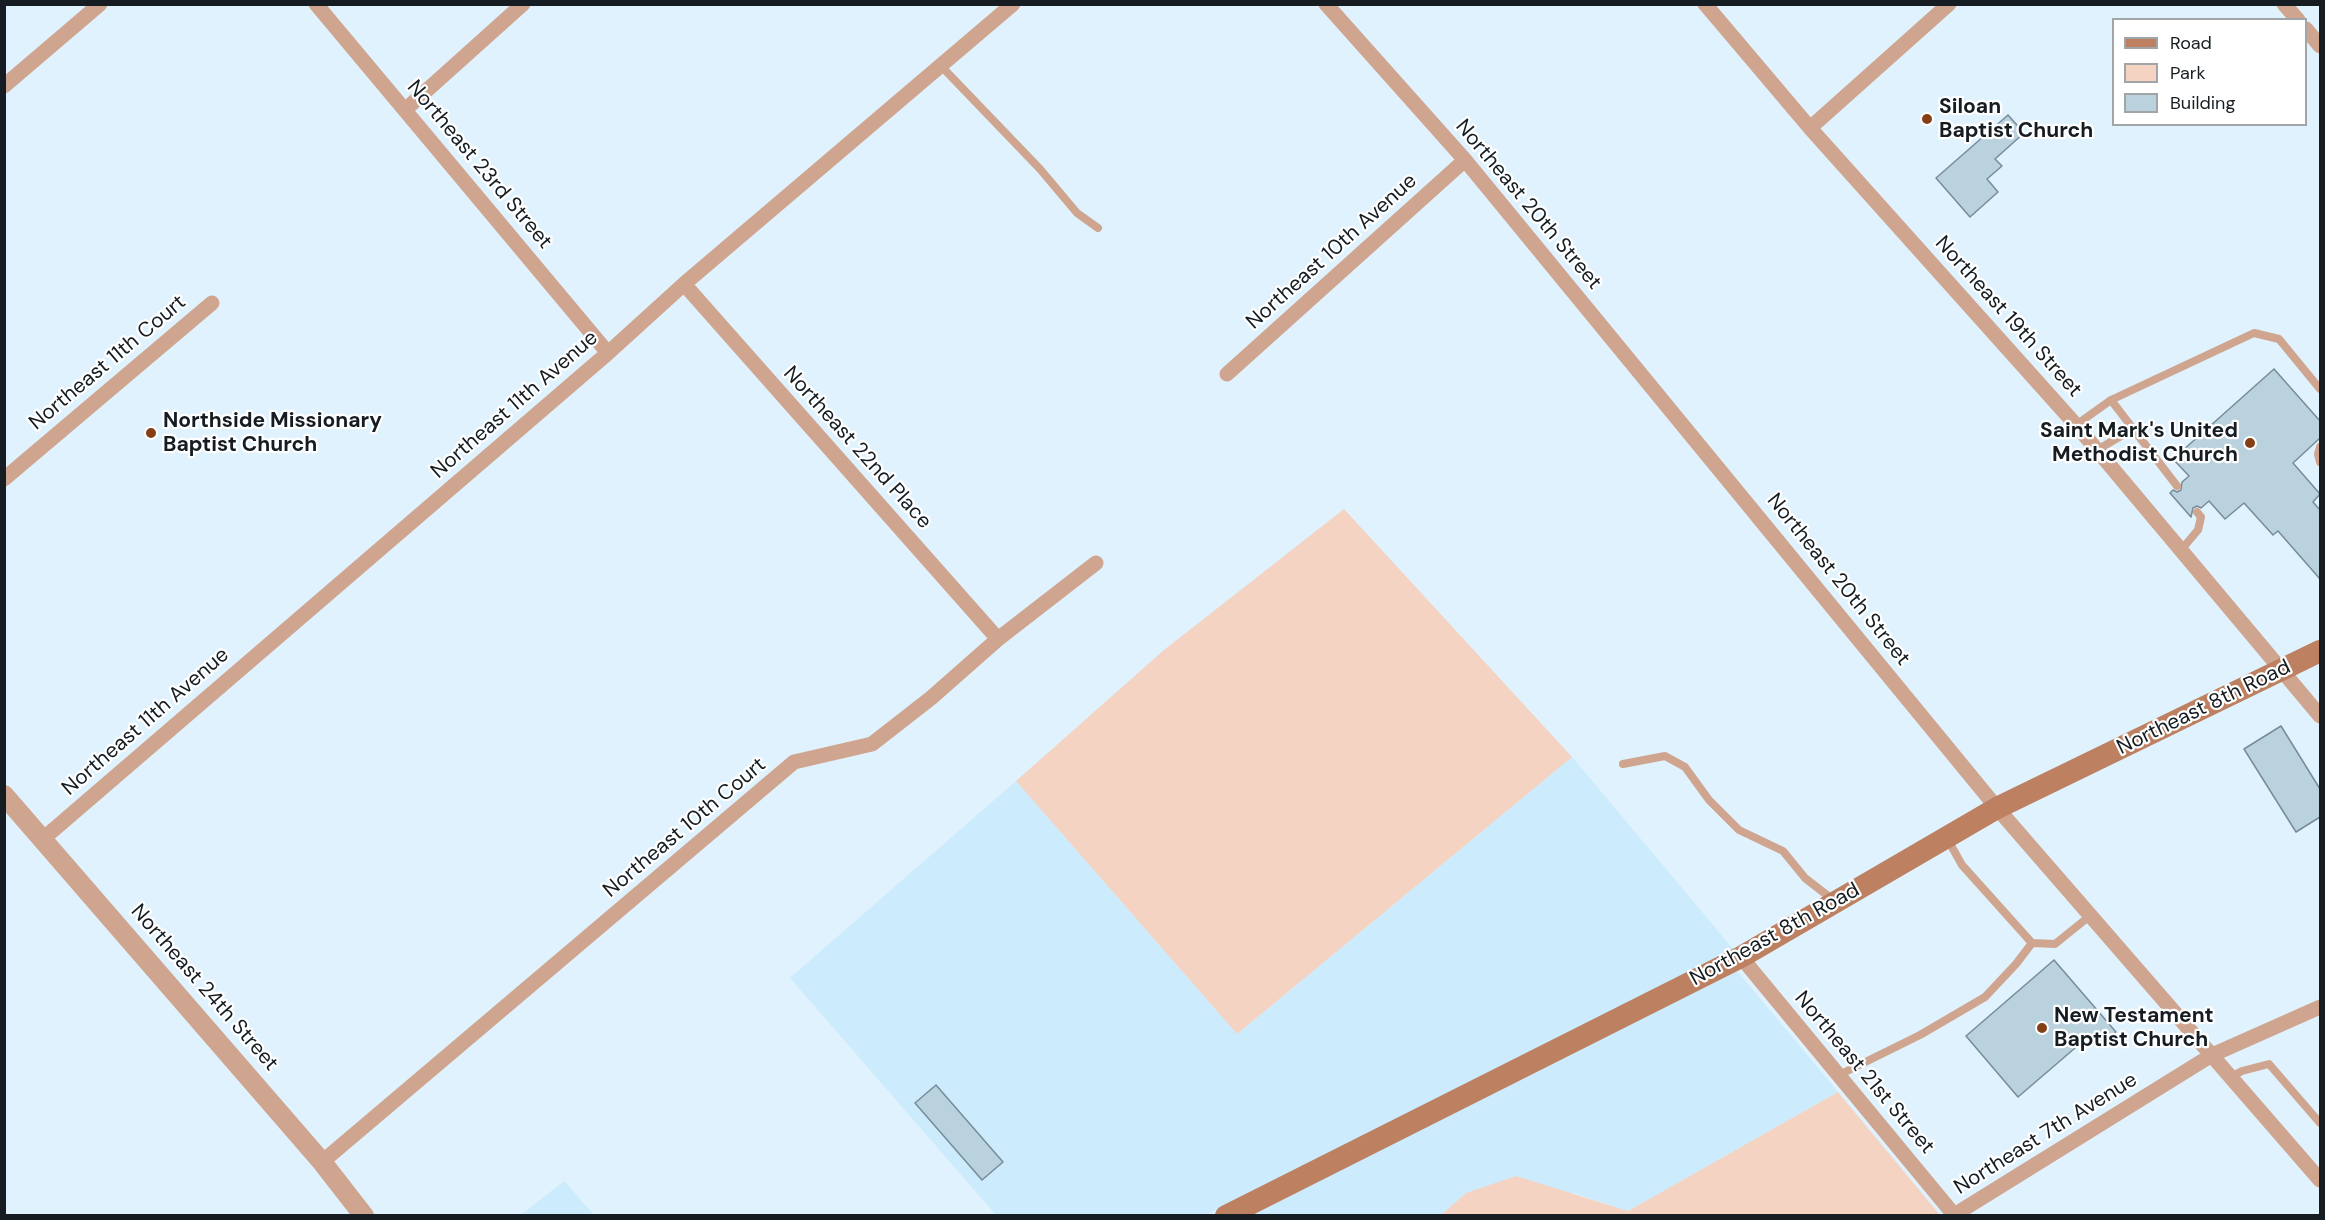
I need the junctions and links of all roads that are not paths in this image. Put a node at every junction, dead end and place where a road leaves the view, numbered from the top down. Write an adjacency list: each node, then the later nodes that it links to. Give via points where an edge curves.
1 (100, 4): 13 (street)
2 (316, 4): 14 (street, Northeast 23rd Street)
3 (523, 4): 14 (street)
4 (1013, 4): 12 (street, Northeast 11th Avenue)
5 (1326, 4): 16 (street, Northeast 20th Street)
6 (1705, 4): 15 (street, Northeast 19th Street)
7 (1949, 4): 15 (street)
8 (2284, 4): 9 (street)
9 (2296, 18)
10 (2307, 30): 11 (street)
11 (2320, 46)
12 (942, 67): 17 (lane, via 1077,213); 18 (street, Northeast 11th Avenue)
13 (4, 86)
14 (406, 109): 20 (street, Northeast 23rd Street)
15 (1810, 128): 24 (street, Northeast 19th Street)
16 (1465, 160): 21 (street, Northeast 10th Avenue); 40 (street, Northeast 20th Street)
17 (1098, 228)
18 (684, 284): 20 (street, Northeast 11th Avenue); 34 (street, Northeast 22nd Place)
19 (212, 303): 29 (street, Northeast 11th Court)
20 (608, 353): 41 (street, Northeast 11th Avenue)
21 (1227, 374)
22 (2320, 389): 23 (lane, via 2279,339 2254,333)
23 (2111, 400): 24 (lane); 25 (lane)
24 (2076, 425): 27 (street, Northeast 19th Street)
25 (2133, 429): 27 (lane); 30 (lane)
26 (2320, 447): 28 (lane)
27 (2097, 450): 32 (street, Northeast 19th Street)
28 (2320, 462)
29 (4, 479)
30 (2177, 486)
31 (2197, 512): 32 (lane, via 2201,517 2198,530)
32 (2181, 550): 36 (street, Northeast 19th Street)
33 (1096, 563): 34 (street, Northeast 10th Court)
34 (999, 639): 52 (street, Northeast 10th Court, via 872,744 794,762)
35 (2320, 651): 36 (main road, Northeast 8th Road)
36 (2282, 671): 37 (street, Northeast 19th Street); 40 (main road, Northeast 8th Road)
37 (2320, 716)
38 (1623, 764): 43 (lane, via 1665,756 1685,767 1709,800 1739,830 1783,851 1805,878)
39 (4, 795): 41 (street, Northeast 24th Street)
40 (1997, 808): 42 (main road, Northeast 8th Road); 44 (street, Northeast 20th Street)
41 (44, 838): 52 (street, Northeast 24th Street)
42 (1947, 838): 43 (main road, Northeast 8th Road); 45 (lane, via 1962,865)
43 (1836, 902): 46 (main road, Northeast 8th Road)
44 (2091, 915): 45 (lane, via 2055,944); 48 (street, Northeast 20th Street)
45 (2032, 944): 49 (lane, via 1985,996)
46 (1741, 957): 49 (street, Northeast 21st Street); 55 (main road, Northeast 8th Road)
47 (2320, 1006): 48 (street, Northeast 7th Avenue)
48 (2212, 1055): 50 (street, Northeast 20th Street); 56 (street, Northeast 7th Avenue)
49 (1839, 1076): 56 (street, Northeast 21st Street)
50 (2231, 1077): 51 (lane, via 2269,1064); 53 (street, Northeast 20th Street)
51 (2320, 1123)
52 (322, 1162): 54 (street, Northeast 24th Street)
53 (2320, 1180)
54 (364, 1215)
55 (1226, 1215)
56 (1954, 1215)

